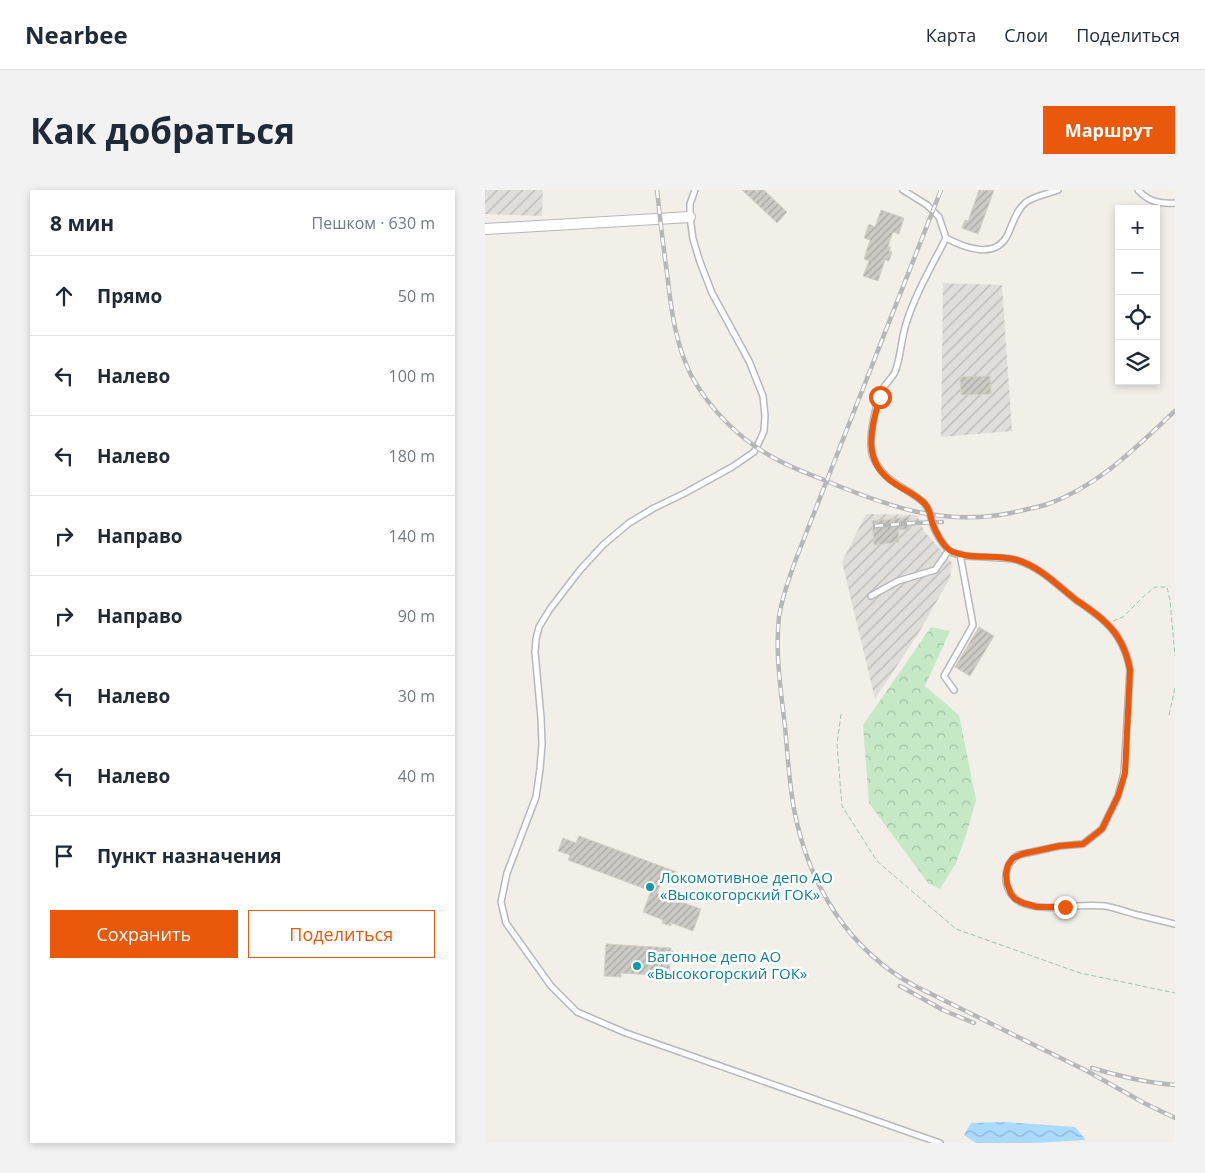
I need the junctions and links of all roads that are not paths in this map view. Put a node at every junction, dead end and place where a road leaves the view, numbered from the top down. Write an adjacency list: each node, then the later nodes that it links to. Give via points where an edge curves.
1 (695, 190): 6 (lane)
2 (903, 190): 8 (lane, via 939,216)
3 (1058, 190): 8 (lane, via 1026,202 998,246 969,248)
4 (1138, 190): 5 (lane, via 1153,202)
5 (1175, 203)
6 (690, 217): 7 (street); 14 (lane, via 695,247 712,293 749,361 763,396 764,431 754,452 629,523 603,545 580,570 539,627 535,652 541,718 541,769 536,797 507,873 501,902 506,923 551,986 577,1012 626,1033)
7 (485, 229)
8 (946, 238): 9 (lane, via 911,309 895,371 882,392 871,437 873,456 881,470 926,504 943,544)
9 (949, 550): 10 (lane); 11 (lane, via 935,570 898,581)
10 (960, 554): 12 (lane, via 973,625 944,676); 13 (lane, via 1016,560 1035,568 1107,624 1123,646 1130,670 1125,773 1102,829 1083,844 1059,846 1013,858 1006,874 1011,894 1015,899 1037,907 1106,906)
11 (871, 596)
12 (954, 690)
13 (1175, 924)
14 (940, 1143)

